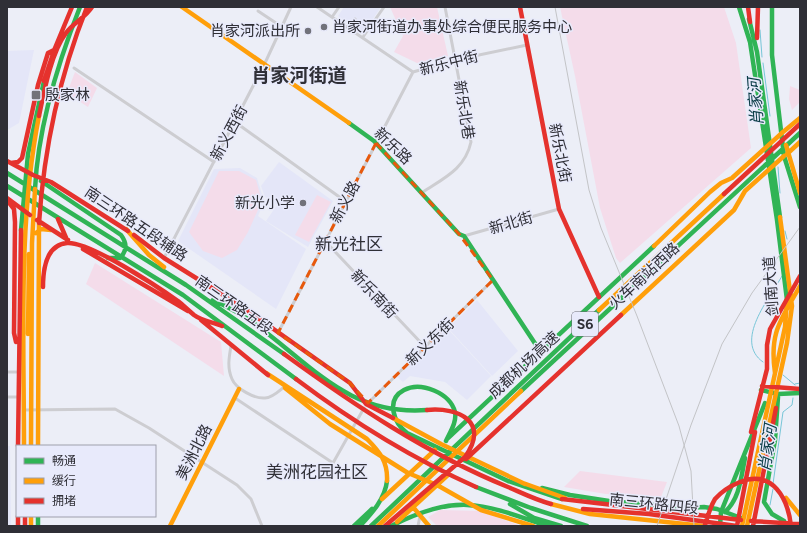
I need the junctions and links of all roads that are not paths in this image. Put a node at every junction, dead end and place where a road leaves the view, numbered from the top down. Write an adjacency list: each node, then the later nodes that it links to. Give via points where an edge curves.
1 (72, 7): 25 (main road)
2 (80, 7): 100 (main road, via 52,89 36,172 32,243)
3 (87, 7): 68 (main road, via 65,68 49,133 39,227)
4 (92, 7): 27 (main road, via 89,14 65,34)
5 (182, 7): 29 (main road, 新乐路)
6 (291, 7): 20 (street, 新义西街)
7 (317, 7): 17 (street, 新乐中街)
8 (339, 7): 17 (street)
9 (384, 7): 22 (street)
10 (445, 7): 28 (street, 新乐北巷)
11 (520, 7): 24 (main road, 新乐北街)
12 (739, 7): 23 (main road)
13 (748, 7): 19 (main road)
14 (758, 7): 26 (main road)
15 (772, 7): 35 (main road, via 772,60)
16 (258, 12): 20 (street)
17 (332, 17): 21 (street, 新乐中街)
18 (355, 19): 21 (street)
19 (750, 19): 23 (main road); 26 (main road)
20 (282, 27): 29 (street, 新义西街)
21 (348, 28): 22 (street, 新乐中街)
22 (363, 37): 31 (street, 新乐中街)
23 (750, 42): 82 (main road, 剑南大道, via 787,292 785,327)
24 (527, 45): 28 (street, 新乐中街); 52 (main road, 新乐北街)
25 (54, 50): 27 (main road); 40 (main road, via 48,53 38,85 22,158 18,162)
26 (757, 52): 139 (main road, 剑南大道, via 792,306 787,343)
27 (54, 56): 65 (main road, via 33,125 25,176)
28 (455, 60): 31 (street, 新乐中街); 47 (street, 新乐北巷, via 471,142 468,154 459,166)
29 (265, 63): 33 (street, 新义西街); 38 (main road, 新乐路)
30 (74, 68): 41 (street)
31 (413, 72): 38 (street, 新义路)
32 (800, 118): 35 (main road, 火车南站西路)
33 (235, 122): 41 (street, 新义西街); 50 (street)
34 (800, 124): 125 (main road, 成都机场高速 / S6)
35 (783, 132): 39 (main road); 44 (main road, 火车南站西路)
36 (800, 133): 126 (main road, 成都机场高速 / S6)
37 (800, 142): 39 (main road, 火车南站西路)
38 (376, 143): 47 (main road, 新乐路); 50 (street, 新义路)
39 (786, 154): 46 (main road, 火车南站西路); 48 (main road); 51 (main road)
40 (9, 162): 43 (main road, 南三环路五段辅路)
41 (214, 162): 60 (street, 新义西街)
42 (7, 173): 63 (main road, 南三环路五段)
43 (33, 175): 55 (main road, 南三环路五段辅路, via 51,182); 59 (main road, via 121,235 126,244 123,256 112,259)
44 (732, 178): 46 (main road, via 742,183); 67 (main road, 火车南站西路, via 710,192)
45 (7, 186): 53 (main road, 南三环路五段)
46 (745, 191): 102 (main road, 火车南站西路, via 734,210)
47 (423, 192): 56 (main road, 新乐路, via 459,234)
48 (800, 193)
49 (7, 199): 54 (main road); 74 (main road, via 14,209 15,222 14,333)
50 (345, 201): 58 (street, 新义路)
51 (800, 207)
52 (559, 210): 56 (street, 新北街); 67 (main road, 新乐北街)
53 (58, 218): 57 (main road); 70 (main road, 南三环路五段, via 183,295)
54 (51, 230): 57 (main road); 75 (main road, via 42,229 35,233 29,243 27,344)
55 (126, 230): 60 (main road, 南三环路五段辅路); 63 (main road, via 149,255)
56 (464, 236): 62 (main road, 新乐路)
57 (68, 240): 69 (main road)
58 (324, 240): 71 (street, 新义路); 73 (street, 新乐南街)
59 (100, 255): 68 (main road, via 74,244 63,244 53,250 43,266); 69 (main road, via 175,299)
60 (164, 258): 71 (main road, 南三环路五段辅路)
61 (800, 276): 81 (main road, via 770,329 767,369)
62 (493, 280): 73 (street, 新义东街); 76 (main road, 新乐路)
63 (186, 285): 66 (main road, 南三环路五段)
64 (800, 286): 83 (main road, via 777,325 772,339)
65 (22, 292): 74 (main road); 75 (main road)
66 (204, 297): 103 (main road, 南三环路五段, via 307,372 386,424); 127 (main road, via 250,319 320,375 350,395 374,405 399,411 456,411 470,422 474,439 465,457)
67 (599, 297): 76 (main road, 火车南站西路)
68 (39, 301): 101 (main road)
69 (194, 315): 70 (main road); 72 (main road)
70 (229, 328): 111 (main road, 南三环路五段, via 300,383 373,433 461,481)
71 (278, 332): 91 (main road, 南三环路五段辅路, via 350,384)
72 (231, 346): 79 (main road); 85 (street, via 228,362 232,379)
73 (424, 347): 91 (street, 新义东街)
74 (18, 349): 78 (main road)
75 (24, 350): 93 (main road)
76 (540, 351): 96 (main road, 火车南站西路)
77 (7, 372): 78 (street)
78 (18, 372): 89 (main road)
79 (266, 373): 80 (main road); 124 (main road, via 377,448 383,458 387,477 384,496)
80 (284, 387): 85 (street, via 278,393 265,398); 95 (main road)
81 (762, 388): 83 (main road); 87 (main road); 94 (main road)
82 (771, 388): 136 (main road, via 721,512); 138 (main road, 剑南大道)
83 (777, 388): 84 (main road); 87 (main road)
84 (800, 388)
85 (239, 389): 90 (main road, 美洲北路)
86 (800, 393): 87 (main road)
87 (778, 394): 92 (main road)
88 (7, 397): 89 (street)
89 (18, 397): 98 (main road)
90 (235, 398): 95 (street, 新义东街, via 333,463); 104 (main road, 美洲北路)
91 (366, 404): 95 (street, 新义东街); 97 (main road, 南三环路五段辅路)
92 (776, 406): 110 (main road, via 775,440); 140 (main road)
93 (24, 410): 99 (main road); 104 (street, via 115,409)
94 (755, 420): 109 (main road); 137 (main road, via 754,443)
95 (349, 436): 105 (main road)
96 (446, 441): 97 (main road, 火车南站西路); 112 (main road, via 454,424 455,411 448,400 423,386 406,388 394,400 393,406 394,418 402,428 425,442 507,481 556,499)
97 (441, 444): 102 (main road, 南三环路五段辅路); 105 (main road, 火车南站西路)
98 (18, 445)
99 (24, 445)
100 (31, 445)
101 (38, 445)
102 (468, 457): 106 (main road, 南三环路五段辅路); 107 (main road, 火车南站西路)
103 (446, 459): 114 (main road, 南三环路四段, via 486,478)
104 (202, 463): 121 (main road, 美洲北路); 122 (street, via 237,485 251,499)
105 (408, 474): 107 (main road); 123 (main road, 火车南站西路)
106 (523, 483): 112 (main road); 115 (main road, via 570,495 609,501 687,508 704,507)
107 (437, 485): 113 (main road, 火车南站西路); 131 (main road, via 481,510)
108 (777, 489): 116 (main road); 119 (main road, via 787,503 790,512); 135 (main road, via 769,482 759,479 740,481 717,497 710,507)
109 (736, 496): 110 (main road, via 744,505 750,507); 115 (main road)
110 (764, 502): 119 (main road, via 771,514)
111 (515, 505): 133 (main road, via 522,513); 134 (main road)
112 (597, 505): 118 (main road)
113 (412, 507): 117 (main road); 128 (main road, 火车南站西路)
114 (567, 508): 135 (main road, 南三环路四段, via 590,514); 137 (main road, 南三环路四段, via 648,514)
115 (725, 512): 118 (main road)
116 (800, 515)
117 (420, 516): 129 (street); 130 (main road)
118 (746, 520): 119 (main road)
119 (789, 524): 120 (main road)
120 (800, 524)
121 (170, 526)
122 (262, 526)
123 (354, 526)
124 (360, 526)
125 (371, 526)
126 (378, 526)
127 (385, 526)
128 (392, 526): 132 (main road, via 425,511 456,504 480,505)
129 (418, 526)
130 (429, 526)
131 (533, 526)
132 (547, 526)
133 (561, 526)
134 (587, 526)
135 (705, 526)
136 (720, 526)
137 (737, 526)
138 (742, 526)
139 (747, 526)
140 (753, 526)

